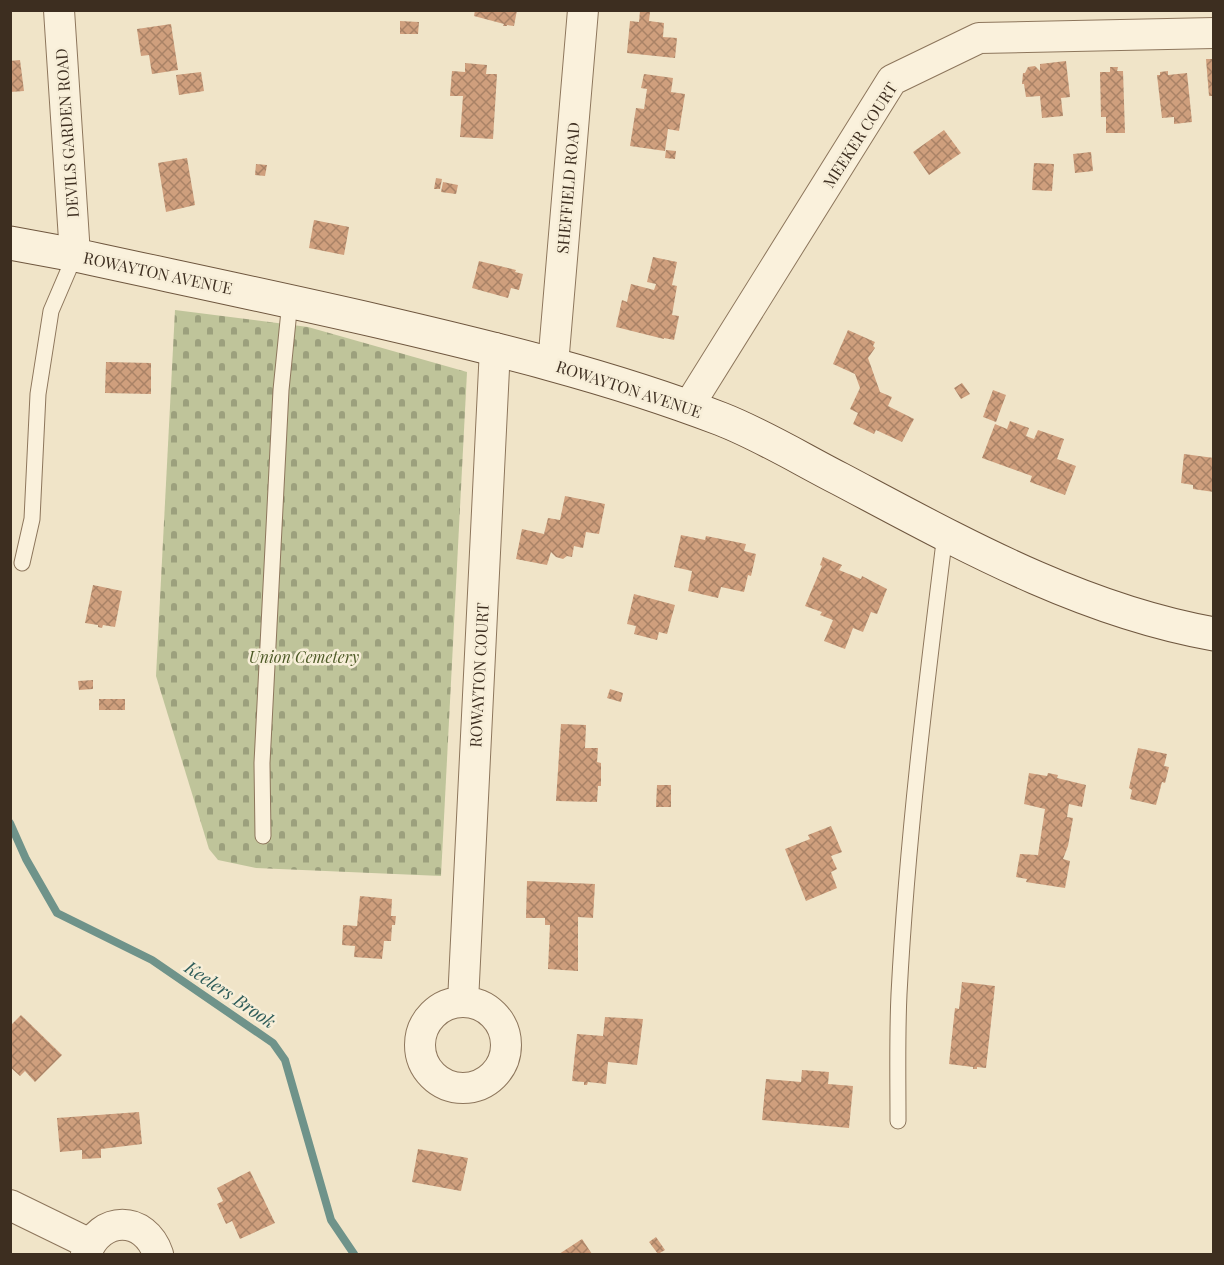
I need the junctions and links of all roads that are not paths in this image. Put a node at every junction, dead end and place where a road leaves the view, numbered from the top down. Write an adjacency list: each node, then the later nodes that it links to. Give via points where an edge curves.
1 (58, 10): 5 (street, DEVILS GARDEN ROAD)
2 (583, 10): 8 (street, SHEFFIELD ROAD)
3 (1214, 33): 9 (street, MEEKER COURT, via 979,39 892,80)
4 (10, 243): 5 (street, ROWAYTON AVENUE)
5 (75, 255): 6 (street, ROWAYTON AVENUE); 11 (lane, via 51,311 38,394 32,519)
6 (290, 301): 7 (street, ROWAYTON AVENUE); 13 (lane, via 280,401 262,763)
7 (495, 348): 8 (street, ROWAYTON AVENUE); 14 (street, ROWAYTON COURT)
8 (553, 365): 9 (street, ROWAYTON AVENUE)
9 (688, 407): 10 (street, ROWAYTON AVENUE, via 761,438)
10 (945, 534): 12 (street, ROWAYTON AVENUE, via 1085,598); 15 (lane, via 909,854 899,996)
11 (22, 563)
12 (1214, 634)
13 (263, 836)
14 (463, 1002)
15 (898, 1121)
16 (10, 1204): 17 (street)
17 (88, 1249): 18 (street, via 98,1234 121,1224 145,1232)
18 (158, 1254)

